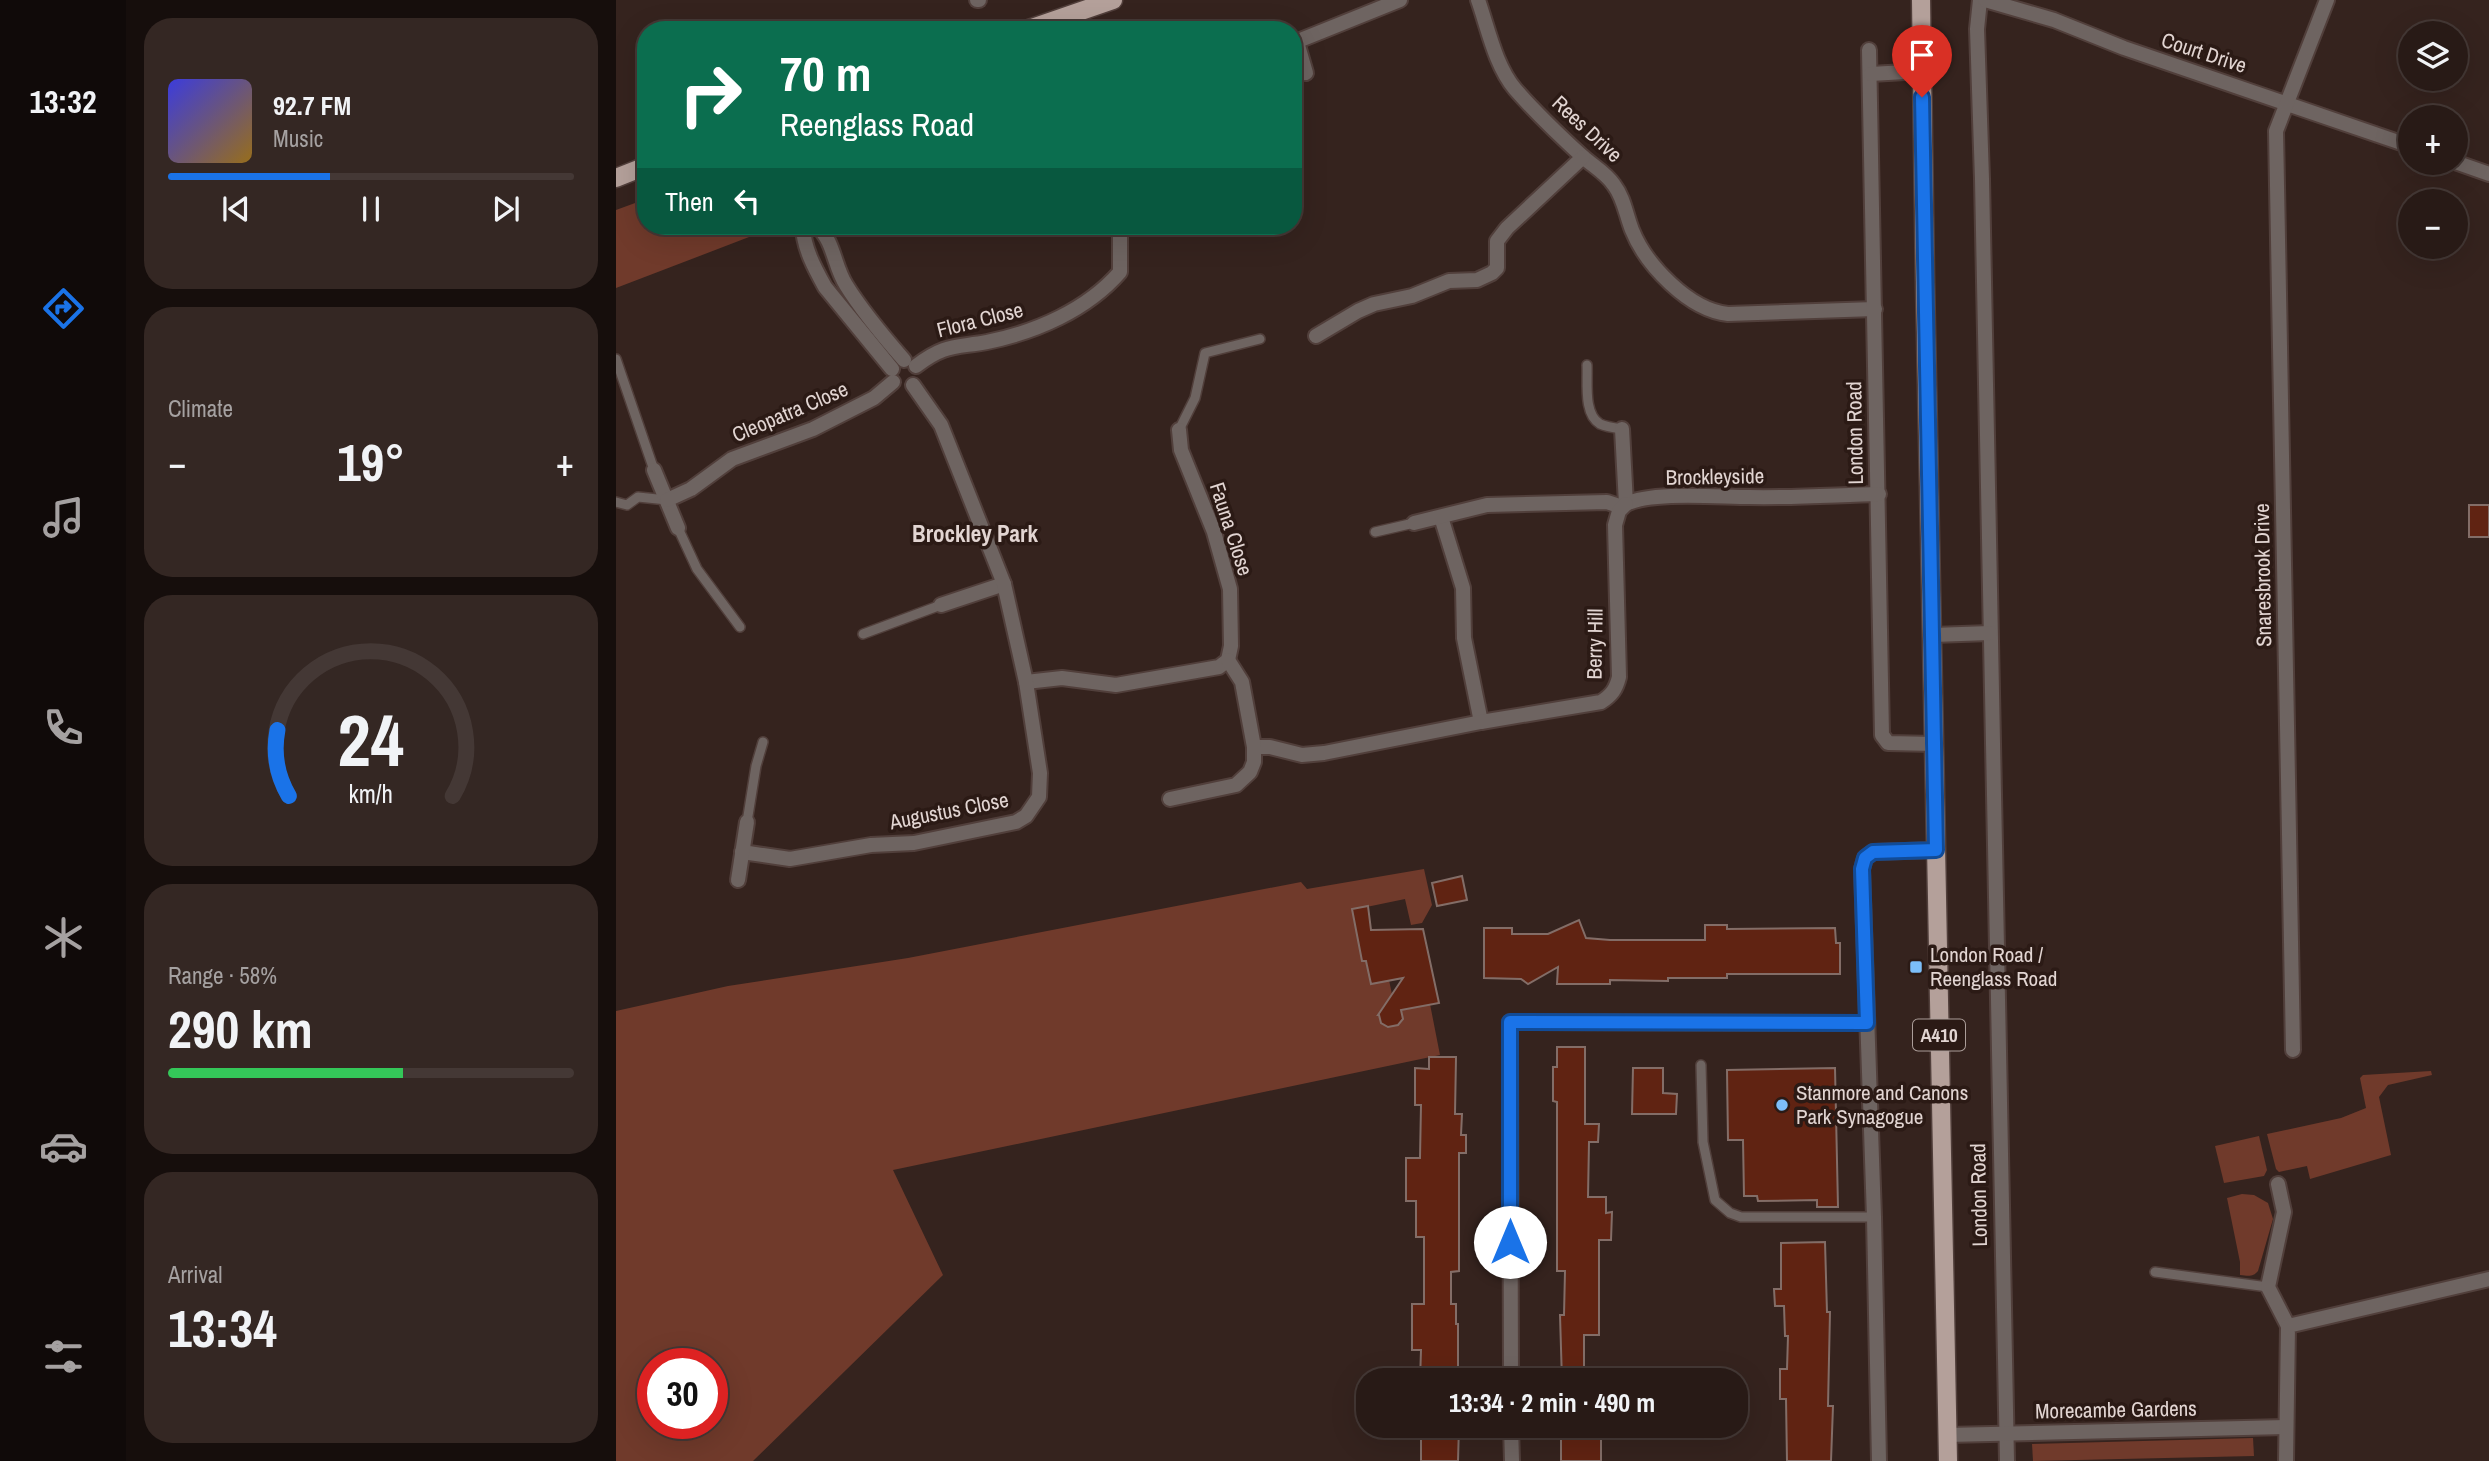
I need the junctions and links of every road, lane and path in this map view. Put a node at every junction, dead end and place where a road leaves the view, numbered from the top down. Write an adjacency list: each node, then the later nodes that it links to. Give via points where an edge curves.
1 (1113, 0): 7 (main road)
2 (1399, 0): 8 (street)
3 (1478, 0): 16 (street, Rees Drive, via 1503,71 1514,88)
4 (1922, 0): 11 (main road, London Road / A410)
5 (1982, 0): 14 (street, Court Drive, via 2054,20); 46 (street, London Road, via 1977,29)
6 (2327, 0): 14 (street, Snaresbrook Drive)
7 (1052, 21)
8 (1302, 39)
9 (1869, 50): 13 (street, London Road)
10 (1302, 62): 12 (street)
11 (1922, 71): 13 (street); 48 (main road, London Road / A410)
12 (1306, 73)
13 (1871, 74): 24 (street, London Road)
14 (2287, 103): 15 (street, Court Drive); 61 (street, Snaresbrook Drive, via 2276,131)
15 (2398, 142)
16 (1583, 157): 24 (street, Rees Drive, via 1617,188 1632,230 1660,273 1703,308 1728,314); 25 (street, via 1507,228 1497,241 1497,268 1492,274 1450,281 1374,304)
17 (2468, 167): 19 (street)
18 (637, 170): 20 (main road)
19 (2489, 174)
20 (616, 178)
21 (803, 235): 30 (street, via 825,287)
22 (825, 235): 28 (street, via 846,285)
23 (1120, 235): 28 (street, Flora Close, via 1120,272 1079,306 1023,333 951,346)
24 (1875, 309): 35 (street, London Road)
25 (1316, 336)
26 (1260, 339): 33 (lane, Fauna Close, via 1205,353 1195,398)
27 (616, 359): 34 (lane)
28 (910, 363): 30 (street, via 897,363); 31 (street, via 919,374)
29 (1587, 365): 32 (lane, via 1589,409 1594,419)
30 (892, 376): 31 (street, via 905,388); 36 (street, Cleopatra Close, via 874,398 813,429 732,459 691,489)
31 (914, 385): 43 (street, Augustus Close, via 941,425)
32 (1622, 429): 38 (street)
33 (1179, 430): 49 (street, Fauna Close, via 1181,450 1214,532 1230,589)
34 (654, 470): 36 (street)
35 (1879, 494): 38 (street, Brockleyside, via 1687,496 1637,499); 53 (street, London Road, via 1882,735 1893,744)
36 (667, 500): 37 (lane, via 638,496 627,505); 41 (street)
37 (616, 502)
38 (1624, 505): 39 (street, Brockleyside, via 1487,505); 51 (street, Berry Hill, via 1615,525 1619,677 1614,692 1601,702)
39 (1441, 517): 40 (street); 51 (street, via 1463,588 1464,638)
40 (1414, 523): 42 (lane)
41 (678, 528): 45 (lane, via 697,569)
42 (1375, 532)
43 (1004, 584): 44 (street); 50 (street, Augustus Close)
44 (941, 605): 47 (lane)
45 (740, 627)
46 (1990, 633): 48 (street); 71 (street, London Road)
47 (863, 634)
48 (1933, 635): 53 (main road, London Road / A410)
49 (1228, 660): 50 (street, via 1219,667 1116,685 1062,678); 54 (street, via 1242,682)
50 (1026, 682): 58 (street, Augustus Close, via 1041,786 1026,816 1016,822 914,843 790,859)
51 (1481, 722): 54 (street, Berry Hill, via 1324,753)
52 (763, 742): 56 (lane)
53 (1935, 744): 57 (main road, London Road / A410)
54 (1254, 747): 55 (street, via 1250,772 1236,785)
55 (1170, 799)
56 (747, 822): 58 (street)
57 (1936, 850): 60 (street, via 1873,852 1865,858); 72 (main road, London Road / A410)
58 (742, 852): 59 (street)
59 (737, 880)
60 (1867, 1023): 64 (street); 69 (street, via 1510,1022)
61 (2293, 1050)
62 (1701, 1065): 64 (lane, via 1703,1142 1715,1200 1741,1217)
63 (2278, 1184): 67 (street, via 2284,1212)
64 (1874, 1217): 75 (street)
65 (2154, 1272): 67 (lane)
66 (2489, 1279): 68 (street)
67 (2268, 1287): 68 (street)
68 (2288, 1326): 70 (street)
69 (1511, 1368)
70 (2286, 1427): 71 (street, Morecambe Gardens); 78 (street)
71 (2006, 1433): 72 (street, Morecambe Gardens); 77 (street, London Road)
72 (1947, 1435): 76 (main road, London Road / A410)
73 (1511, 1438): 74 (street)
74 (1512, 1461)
75 (1879, 1461)
76 (1948, 1461)
77 (2007, 1461)
78 (2287, 1461)

